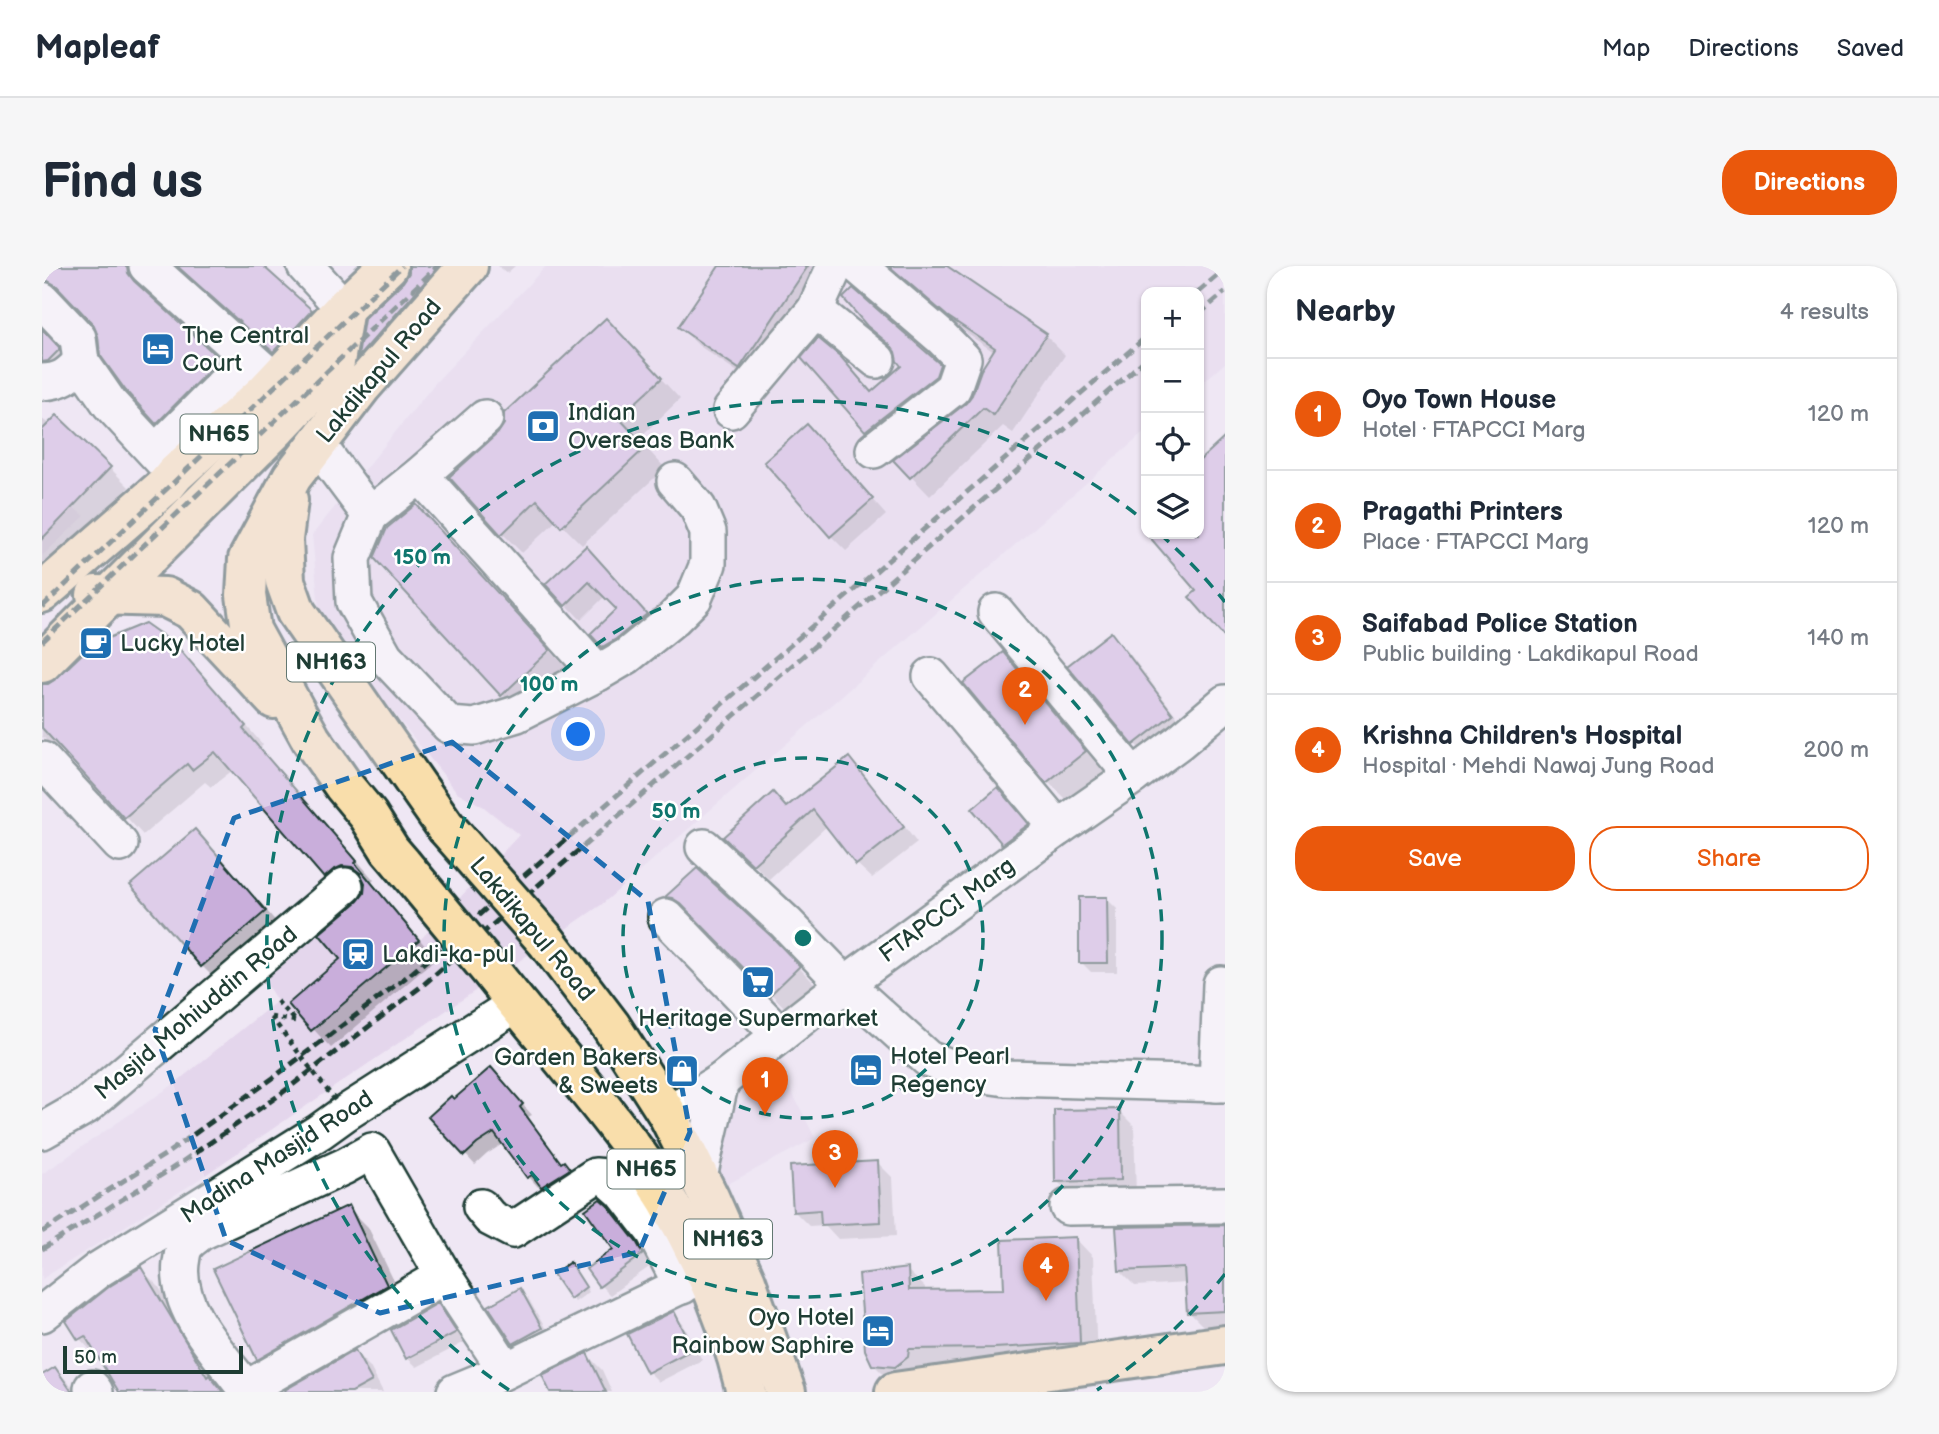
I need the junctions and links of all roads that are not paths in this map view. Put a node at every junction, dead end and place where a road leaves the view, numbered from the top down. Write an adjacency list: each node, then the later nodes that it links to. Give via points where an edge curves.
1 (147, 266): 14 (street)
2 (305, 266): 9 (street)
3 (324, 266): 9 (street)
4 (388, 266): 9 (main road, Lakdikapul Road / NH65)
5 (468, 266): 13 (main road, Lakdikapul Road / NH65)
6 (835, 266): 10 (street)
7 (858, 266): 19 (street, via 962,359 953,388)
8 (42, 300): 12 (street, via 78,338)
9 (349, 304): 13 (main road, Lakdikapul Road / NH65)
10 (815, 310): 11 (street); 16 (street)
11 (877, 360)
12 (80, 362): 15 (street, via 56,381); 20 (street, via 110,404)
13 (334, 367): 14 (main road, Lakdikapul Road / NH65); 18 (main road, Lakdikapul Road / NH65); 26 (main road, Lakdikapul Road / NH65)
14 (262, 370): 20 (main road, Lakdikapul Road / NH65)
15 (42, 382)
16 (731, 410)
17 (485, 418): 21 (street)
18 (317, 444): 22 (main road, Lakdikapul Road / NH65); 24 (street)
19 (874, 450)
20 (178, 458): 25 (main road, Lakdikapul Road / NH65, via 166,485)
21 (420, 475): 24 (street); 30 (street)
22 (292, 477): 33 (main road, Lakdikapul Road / NH65, via 248,559 246,595 251,630); 47 (main road, Lakdikapul Road / NH163, bridge, via 282,539 285,580 296,612 445,825 547,942 611,1026)
23 (675, 481): 30 (street, via 698,508 708,532 708,564 694,598 674,618)
24 (370, 514): 30 (street, via 352,558 354,602 385,657 449,725 474,727 517,714)
25 (42, 593)
26 (111, 595): 27 (main road, Lakdikapul Road / NH65); 29 (main road, Lakdikapul Road / NH65); 33 (main road, Lakdikapul Road / NH65, via 165,597 191,610)
27 (42, 599)
28 (996, 612): 35 (street)
29 (42, 663)
30 (598, 674)
31 (931, 676): 36 (street)
32 (1225, 703): 35 (street, FTAPCCI Marg)
33 (311, 739): 43 (main road, Lakdikapul Road / NH65, bridge, via 390,850)
34 (42, 760): 37 (street)
35 (1133, 776): 36 (street, FTAPCCI Marg)
36 (1058, 828): 41 (street, FTAPCCI Marg)
37 (120, 844)
38 (704, 847): 41 (street)
39 (345, 886): 48 (street, Masjid Mohiuddin Road, via 86,1106)
40 (666, 917): 44 (street)
41 (845, 984): 44 (street, FTAPCCI Marg); 46 (street, via 928,1059 964,1072)
42 (1221, 984): 46 (street)
43 (505, 990): 54 (main road, Lakdikapul Road / NH65, via 629,1143 672,1208); 55 (street, Madina Masjid Road, via 319,1132 98,1270)
44 (780, 1035): 45 (street, FTAPCCI Marg)
45 (721, 1081): 47 (street, FTAPCCI Marg); 49 (street)
46 (1221, 1084)
47 (668, 1115): 49 (main road, Lakdikapul Road / NH163)
48 (42, 1131)
49 (699, 1176): 59 (main road, Lakdikapul Road / NH163, via 746,1281)
50 (1225, 1205): 52 (street)
51 (481, 1207): 54 (street, via 490,1218 513,1230 595,1175 606,1177)
52 (1068, 1207)
53 (443, 1276): 58 (street); 60 (street); 60 (street, via 372,1151 201,1232 183,1250 182,1293 203,1333)
54 (694, 1280): 57 (main road, Lakdikapul Road / NH65); 58 (street)
55 (42, 1314)
56 (1225, 1345): 63 (main road)
57 (737, 1352): 59 (main road, NH163); 62 (main road, Lakdikapul Road / NH65)
58 (506, 1370): 61 (street)
59 (781, 1386)
60 (247, 1390)
61 (455, 1392)
62 (746, 1392)
63 (895, 1392)

